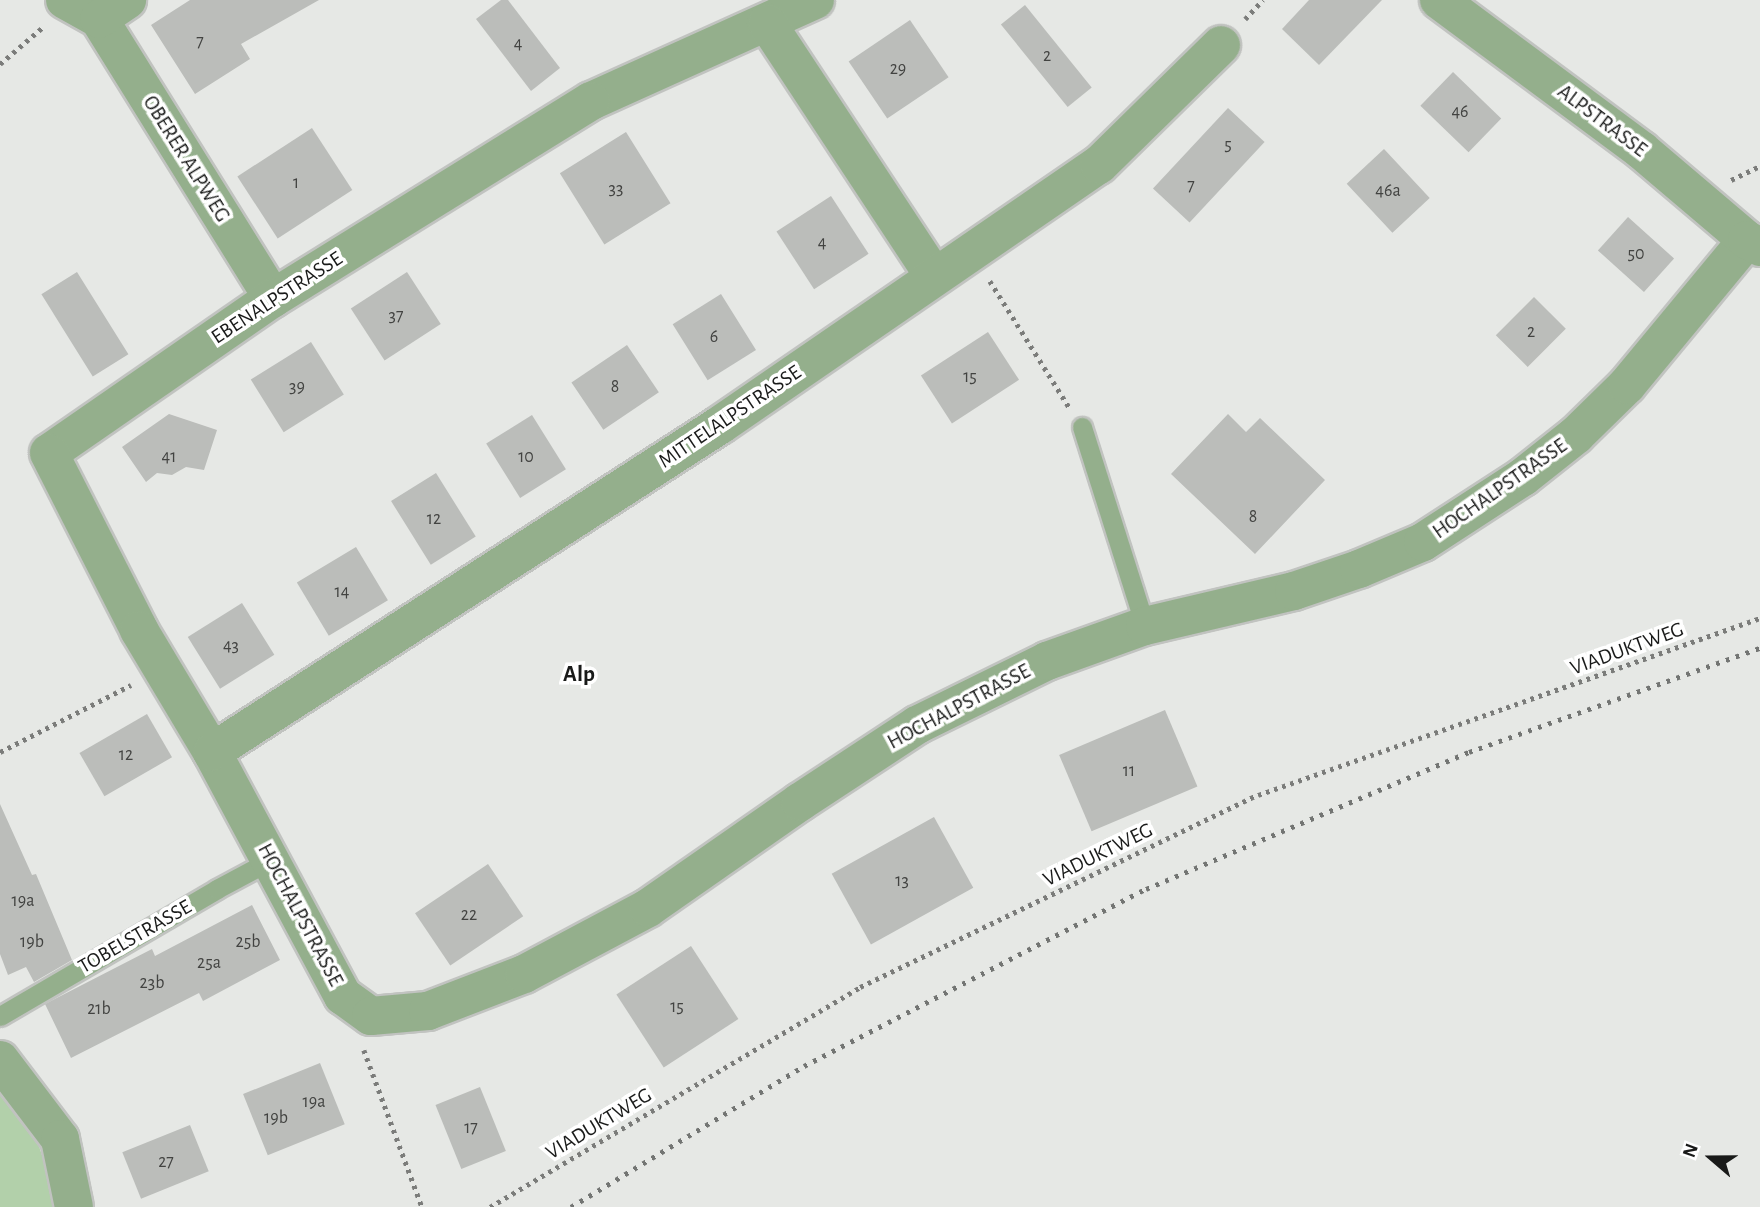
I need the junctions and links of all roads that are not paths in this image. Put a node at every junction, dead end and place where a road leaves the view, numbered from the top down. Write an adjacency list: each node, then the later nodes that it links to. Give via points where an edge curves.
1 (65, 0): 4 (street)
2 (815, 0): 5 (street, EBENALPSTRASSE)
3 (1439, 0): 7 (street, ALPSTRASSE, via 1641,150)
4 (113, 10): 9 (street, OBERER ALPWEG)
5 (767, 23): 8 (street); 9 (street, EBENALPSTRASSE, via 592,101)
6 (1221, 45): 8 (street, MITTELALPSTRASSE, via 1099,165)
7 (1754, 244): 11 (street, HOCHALPSTRASSE, via 1576,435 1479,508 1423,542 1359,569 1294,591)
8 (934, 276): 12 (street, MITTELALPSTRASSE, via 720,425)
9 (273, 298): 12 (street, EBENALPSTRASSE, via 49,453 160,670)
10 (1082, 427): 11 (lane)
11 (1145, 626): 13 (street, HOCHALPSTRASSE, via 1047,661 917,725 648,908 524,974 428,1011 371,1016 343,996)
12 (212, 752): 13 (street, HOCHALPSTRASSE)
13 (271, 860): 14 (lane, TOBELSTRASSE)
14 (0, 1016)
15 (0, 1060): 16 (street, via 61,1139)
16 (74, 1207)

